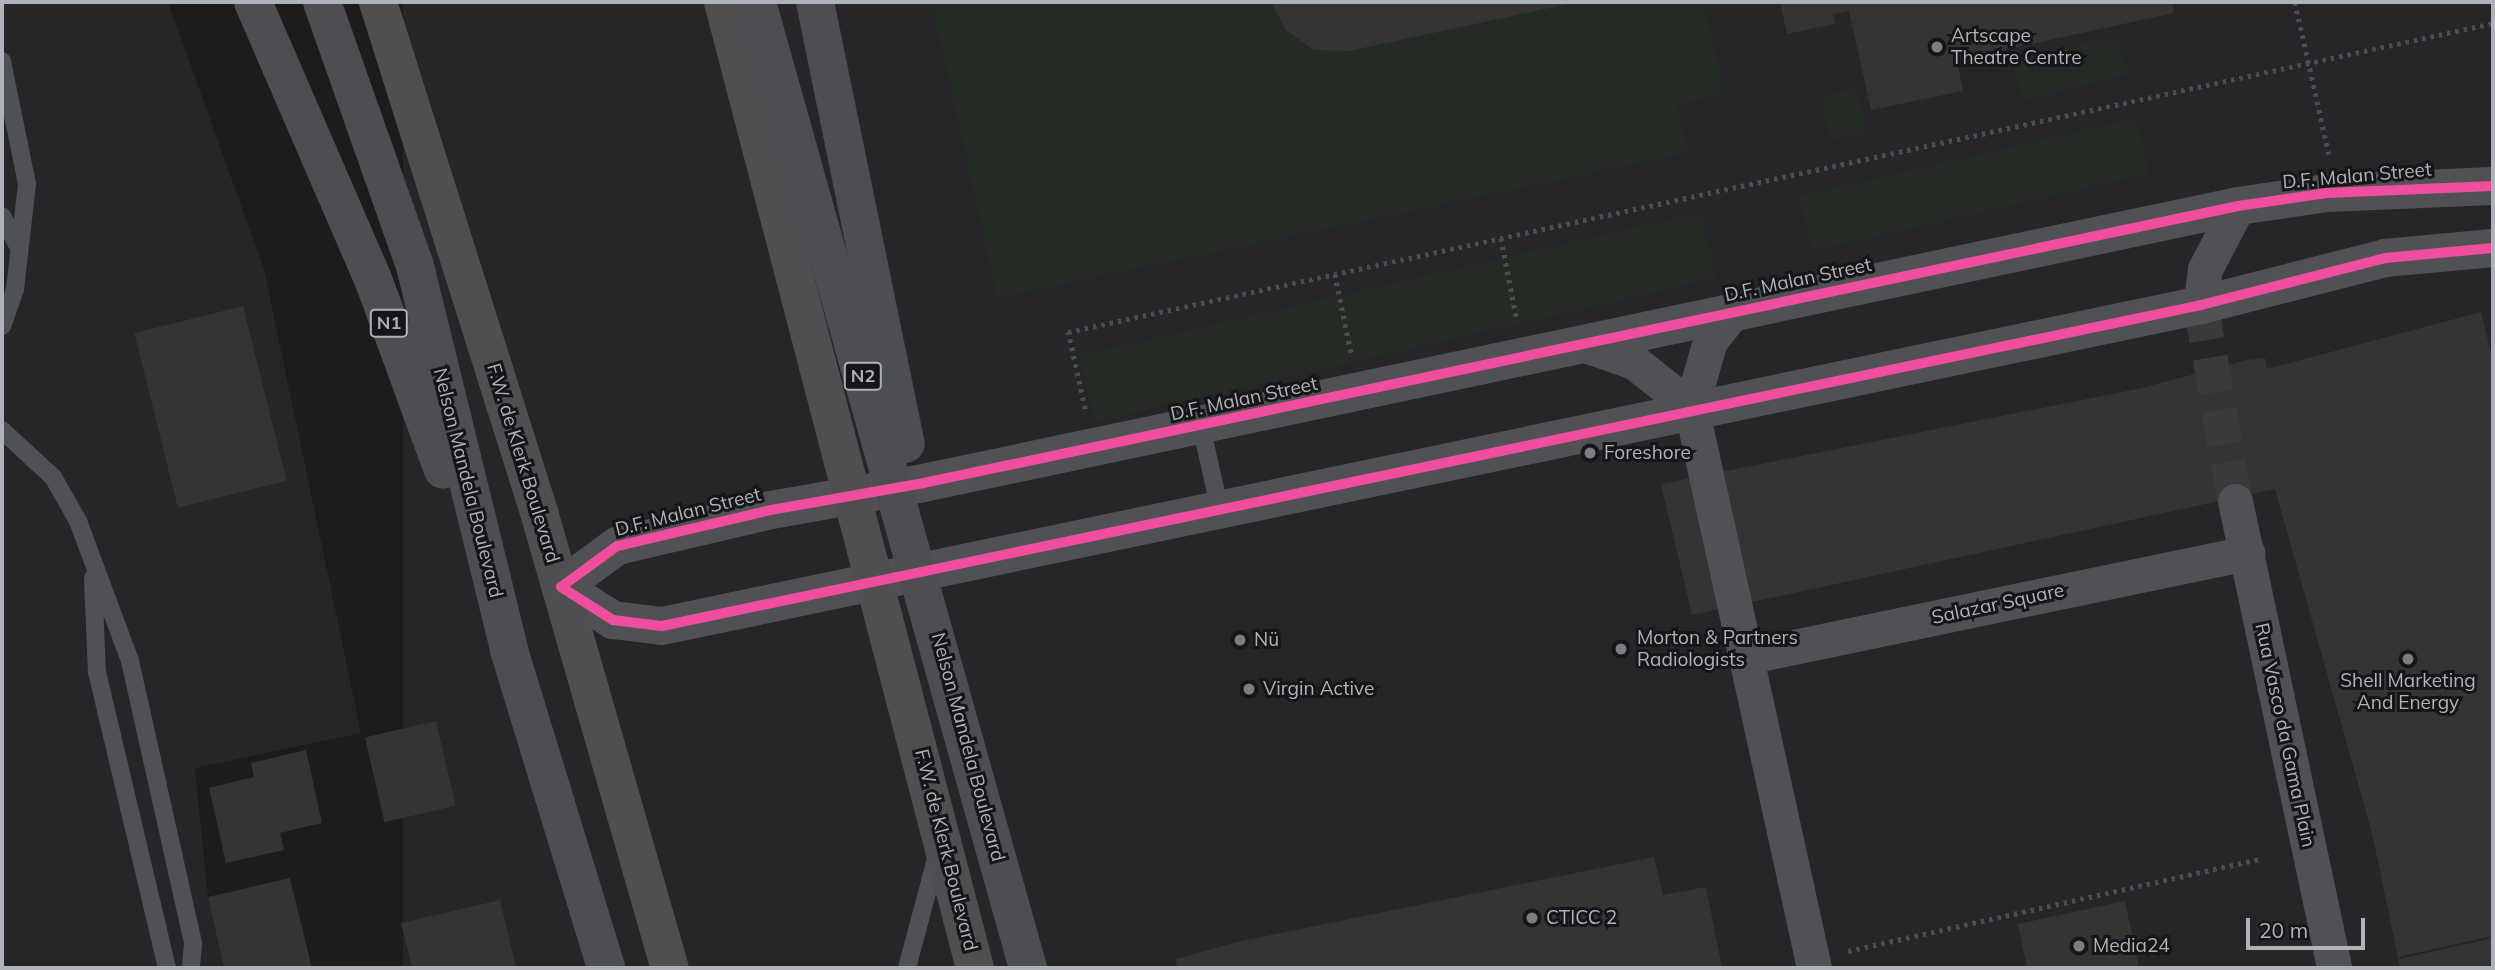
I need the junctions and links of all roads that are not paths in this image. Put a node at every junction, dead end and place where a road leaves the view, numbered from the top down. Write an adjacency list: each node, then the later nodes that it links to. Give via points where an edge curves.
1 (253, 2): 27 (highway, N1, via 373,279)
2 (322, 2): 27 (highway, Nelson Mandela Boulevard, via 415,266)
3 (378, 2): 26 (main road, F.W. de Klerk Boulevard)
4 (723, 2): 20 (main road, F.W. de Klerk Boulevard)
5 (757, 2): 29 (highway, Nelson Mandela Boulevard / N2)
6 (815, 2): 29 (highway)
7 (2, 61): 11 (lane, via 27,184)
8 (2493, 186): 9 (street, D.F. Malan Street, via 2328,193)
9 (2238, 206): 13 (street, via 2205,269); 14 (street, D.F. Malan Street)
10 (2, 216): 11 (lane)
11 (17, 244): 15 (lane, via 15,289)
12 (2493, 248): 13 (street, via 2385,258)
13 (2201, 304): 17 (street)
14 (1734, 311): 16 (street, D.F. Malan Street); 17 (street, via 1710,341)
15 (2, 326)
16 (1582, 344): 17 (street, via 1634,362); 18 (street, D.F. Malan Street)
17 (1691, 407): 22 (street); 28 (street)
18 (1201, 426): 20 (street, D.F. Malan Street); 22 (lane)
19 (2, 430): 24 (lane, via 53,477)
20 (854, 495): 25 (main road, F.W. de Klerk Boulevard); 26 (street, D.F. Malan Street, via 617,546)
21 (2235, 501): 23 (street, Rua Vasco da Gama Plain)
22 (1220, 510): 25 (street)
23 (2247, 553): 28 (street, Salazar Square); 39 (street, Rua Vasco da Gama Plain)
24 (93, 560): 32 (lane, via 96,672); 33 (lane, via 130,661 193,944)
25 (877, 582): 26 (street, via 644,627 593,612); 30 (main road, F.W. de Klerk Boulevard)
26 (561, 587): 35 (main road, F.W. de Klerk Boulevard)
27 (509, 650): 34 (highway, Nelson Mandela Boulevard)
28 (1750, 656): 31 (street)
29 (970, 751): 38 (highway, Nelson Mandela Boulevard / N2)
30 (942, 835): 36 (lane); 37 (main road, F.W. de Klerk Boulevard)
31 (1828, 960)
32 (167, 968)
33 (191, 968)
34 (606, 968)
35 (670, 968)
36 (907, 968)
37 (975, 968)
38 (1028, 968)
39 (2334, 968)

